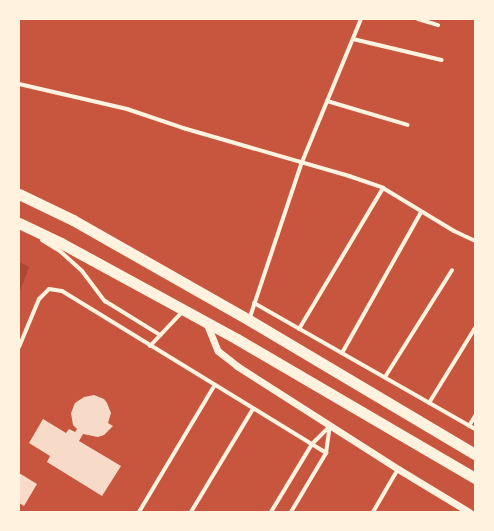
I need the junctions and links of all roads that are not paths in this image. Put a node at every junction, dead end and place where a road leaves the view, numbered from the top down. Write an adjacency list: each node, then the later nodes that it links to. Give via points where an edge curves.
1 (361, 19): 4 (street)
2 (418, 19): 3 (street)
3 (438, 25)
4 (353, 39): 5 (street); 7 (street)
5 (442, 60)
6 (19, 84): 9 (street, via 127,109)
7 (327, 101): 8 (street); 9 (street)
8 (408, 125)
9 (302, 162): 10 (street); 16 (street)
10 (383, 188): 12 (street); 21 (street)
11 (19, 194): 18 (highway, via 73,220)
12 (422, 212): 14 (street); 25 (street)
13 (19, 223): 17 (highway, via 61,243); 22 (street, via 61,252 82,271 106,301)
14 (475, 241)
15 (452, 270): 26 (street)
16 (254, 303): 18 (street); 21 (street)
17 (183, 310): 19 (highway); 22 (street)
18 (249, 320): 36 (highway)
19 (206, 322): 31 (street, via 218,351); 38 (highway)
20 (475, 328): 28 (street)
21 (299, 329): 25 (street)
22 (160, 335): 23 (street)
23 (150, 346): 24 (street, via 62,291 49,289 39,299); 27 (street)
24 (19, 348)
25 (342, 353): 26 (street)
26 (384, 377): 28 (street)
27 (214, 386): 29 (street); 39 (street)
28 (429, 403): 32 (street)
29 (253, 409): 34 (street); 40 (street)
30 (475, 416): 32 (street)
31 (330, 426): 34 (street); 35 (street); 37 (street)
32 (469, 426): 33 (street)
33 (475, 429)
34 (312, 444): 35 (street); 41 (street)
35 (326, 453): 42 (street)
36 (475, 454)
37 (398, 469): 43 (street); 44 (street)
38 (475, 478)
39 (139, 512)
40 (191, 512)
41 (271, 512)
42 (291, 512)
43 (373, 512)
44 (470, 512)

